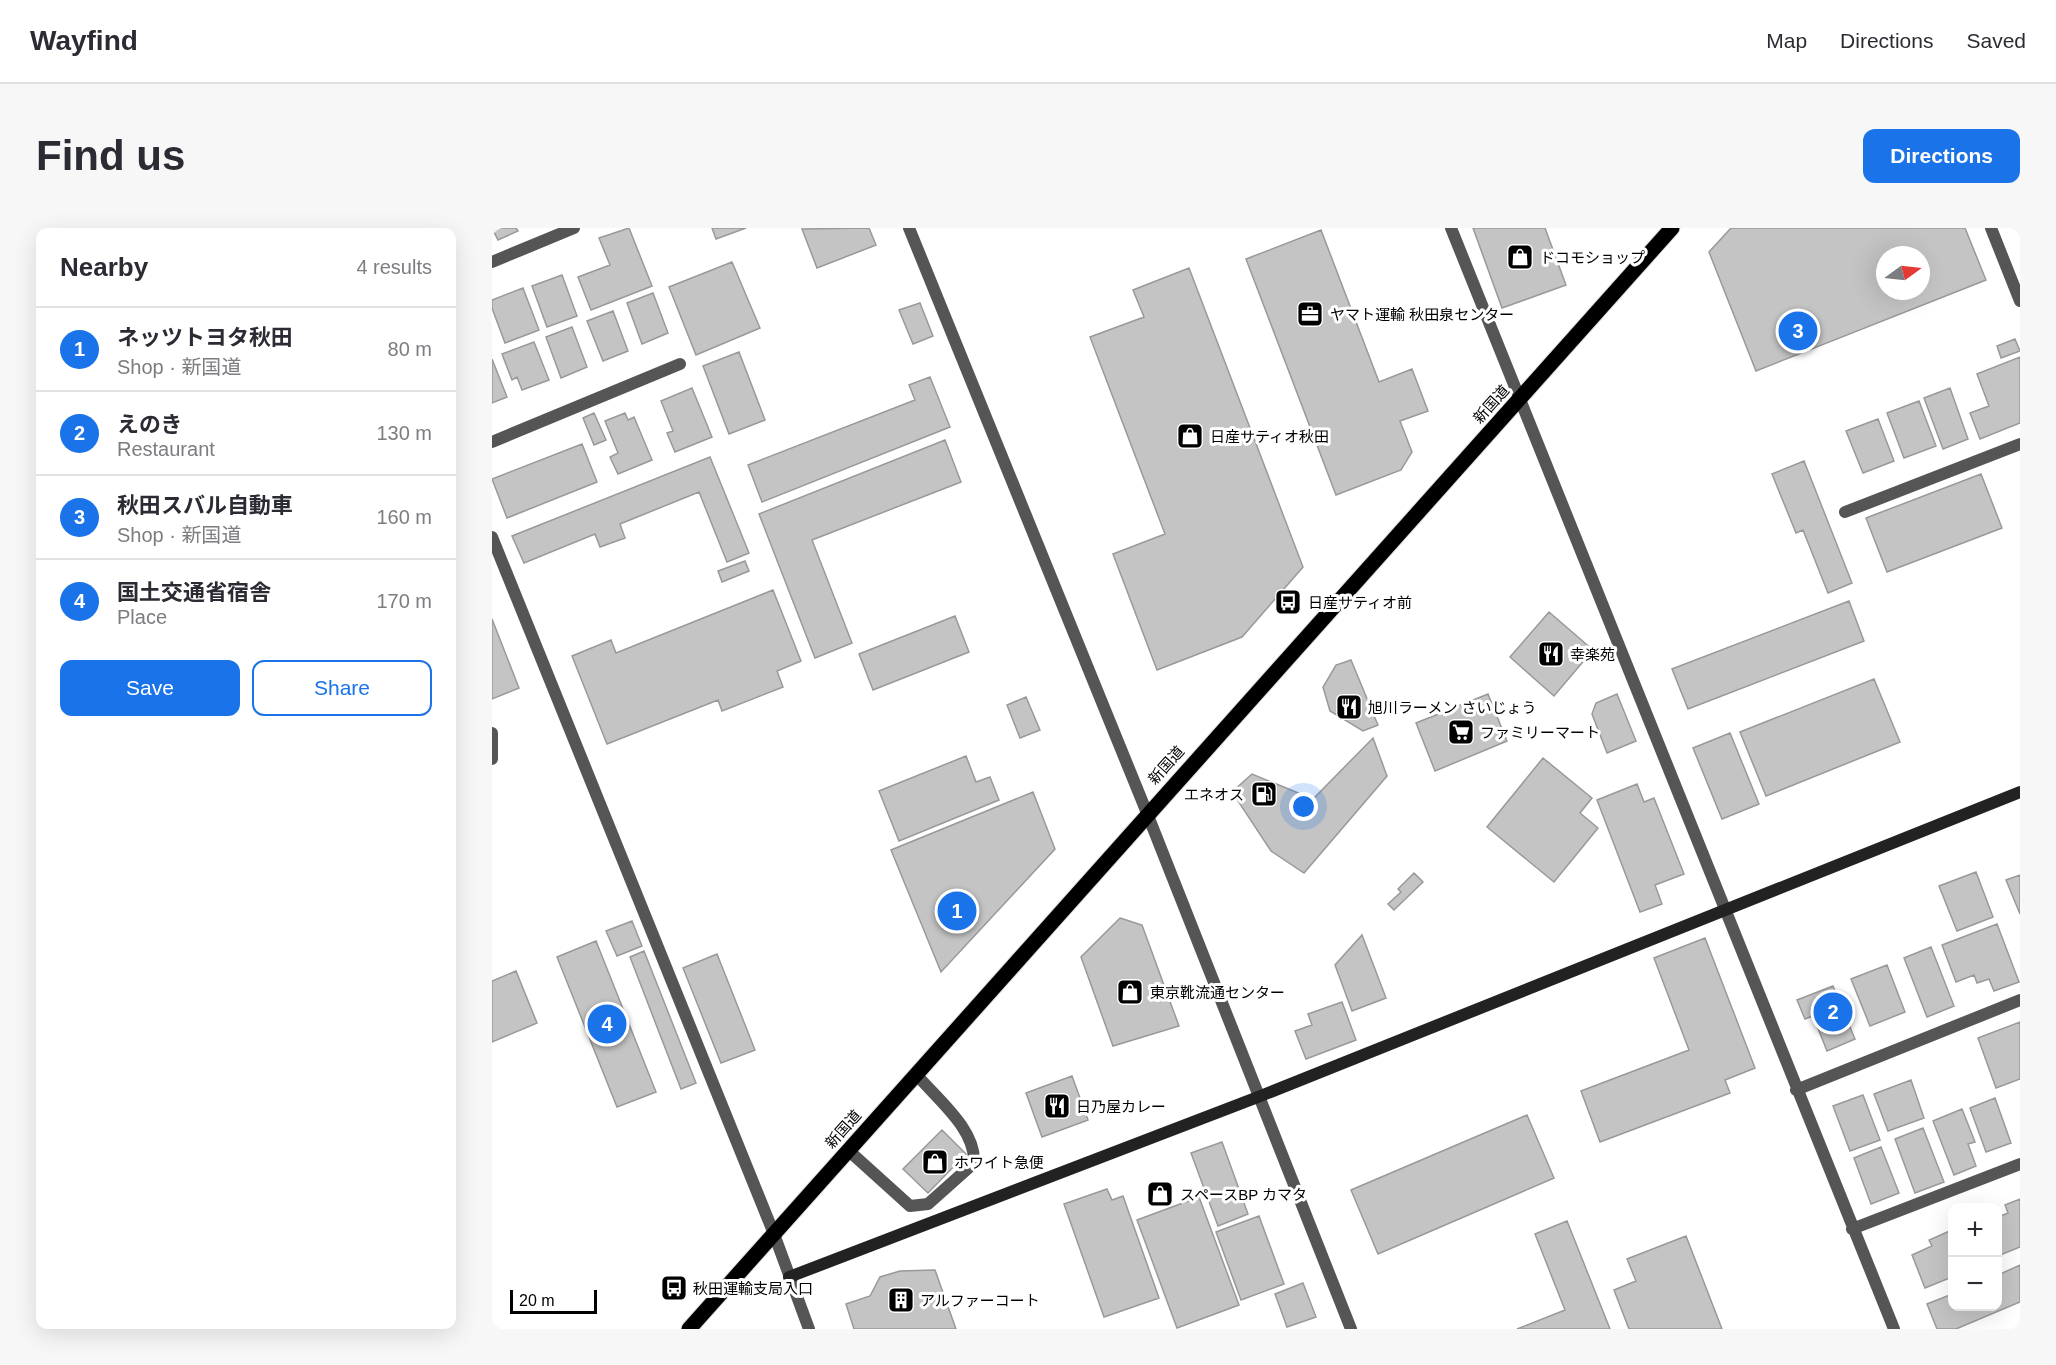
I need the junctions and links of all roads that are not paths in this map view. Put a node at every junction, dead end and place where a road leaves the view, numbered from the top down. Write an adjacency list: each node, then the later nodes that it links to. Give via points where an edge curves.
1 (574, 228): 6 (street)
2 (909, 228): 17 (street)
3 (1451, 228): 9 (street)
4 (1672, 228): 9 (main road, 新国道)
5 (1991, 228): 7 (street)
6 (492, 262)
7 (2020, 301)
8 (680, 364): 10 (street)
9 (1518, 400): 17 (main road, 新国道); 18 (street)
10 (492, 442)
11 (2020, 444): 12 (street)
12 (1845, 512)
13 (492, 537): 26 (street)
14 (492, 733): 15 (street)
15 (492, 759)
16 (2020, 792): 18 (street)
17 (1147, 813): 20 (main road, 新国道); 22 (street)
18 (1725, 911): 21 (street); 22 (street)
19 (2020, 1000): 21 (street)
20 (916, 1074): 23 (main road, 新国道); 23 (street, via 968,1135 975,1150 974,1163 928,1204 910,1206)
21 (1796, 1090): 25 (street)
22 (1258, 1097): 27 (street); 30 (street)
23 (848, 1150): 26 (main road, 新国道)
24 (2020, 1164): 25 (street)
25 (1852, 1229): 31 (street)
26 (774, 1234): 27 (street); 28 (main road, 新国道)
27 (789, 1277): 29 (street)
28 (689, 1329)
29 (809, 1329)
30 (1351, 1329)
31 (1894, 1329)

